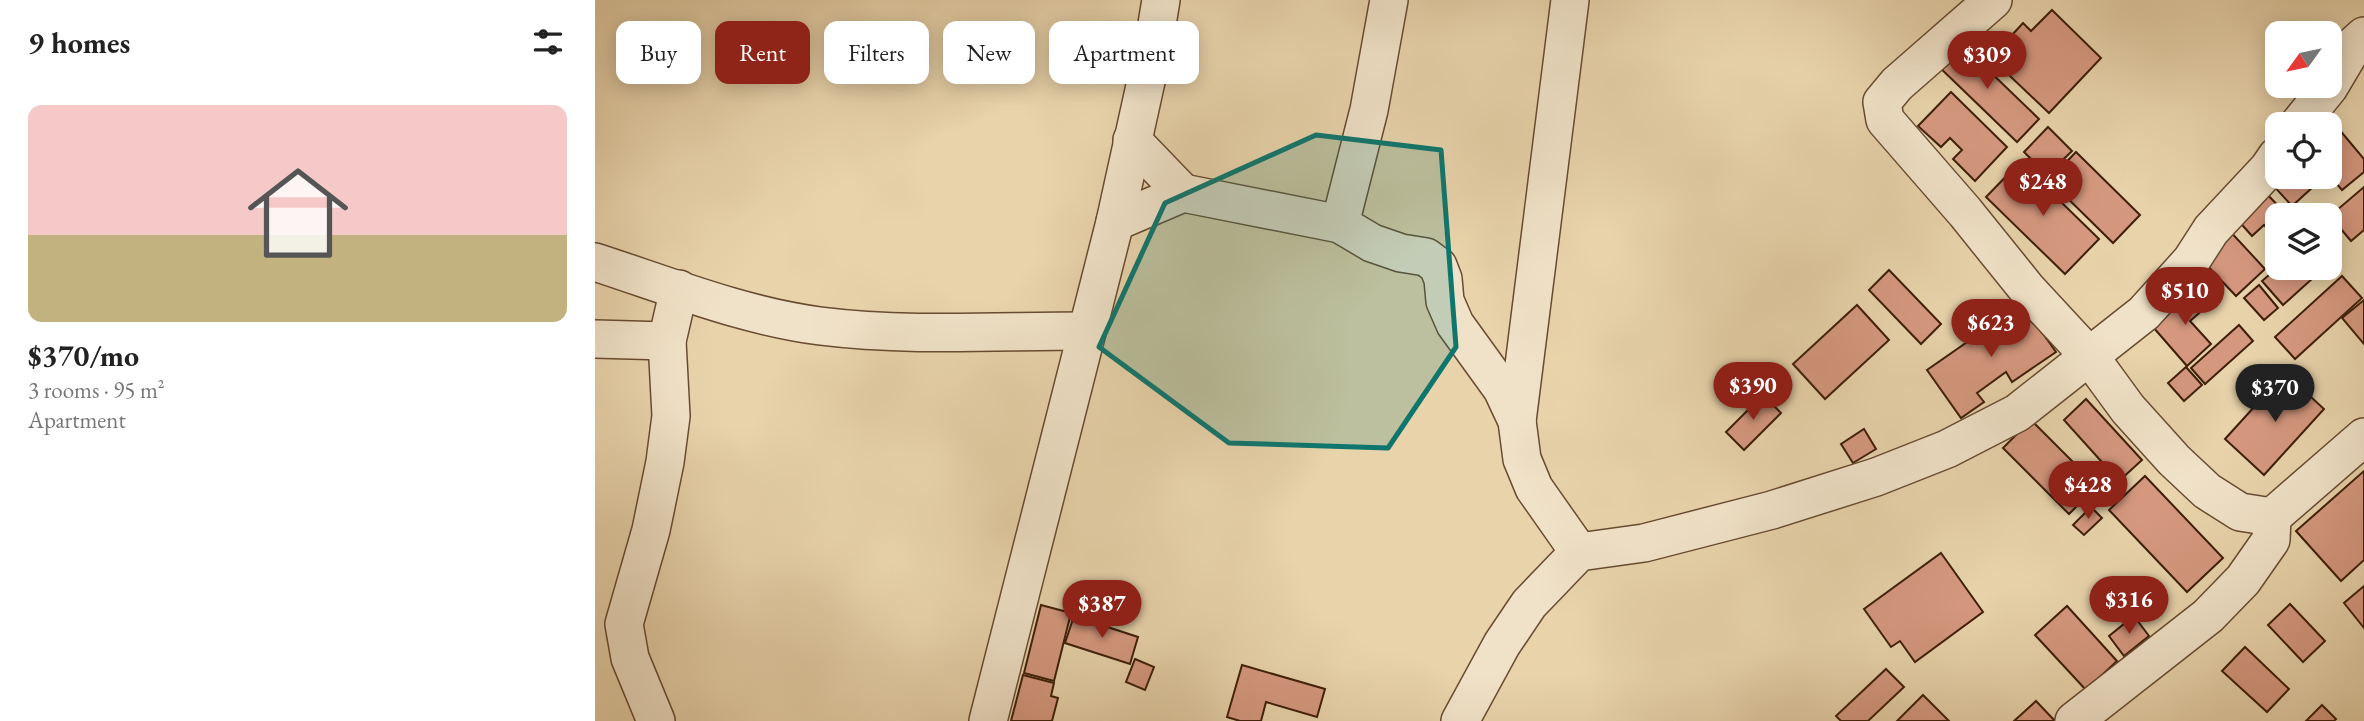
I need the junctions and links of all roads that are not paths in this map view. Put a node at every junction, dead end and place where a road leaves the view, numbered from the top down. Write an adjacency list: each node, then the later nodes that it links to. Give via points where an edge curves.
1 (1161, 0): 7 (street)
2 (1389, 0): 11 (street, via 1369,110)
3 (1570, 0): 18 (street)
4 (1993, 0): 17 (street, via 1897,84 1882,102 1885,120)
5 (2364, 36): 6 (street)
6 (2309, 112)
7 (1132, 140): 9 (street); 10 (street)
8 (2265, 172): 17 (street, via 2144,313)
9 (1182, 193): 10 (street); 11 (street)
10 (1115, 222): 14 (street)
11 (1340, 224): 18 (street, via 1372,243 1426,257 1438,266 1455,324 1502,389)
12 (595, 262): 13 (street)
13 (679, 289): 14 (street, via 749,312 820,326 891,331); 16 (street)
14 (1086, 331): 23 (street)
15 (595, 339): 16 (street)
16 (667, 341): 22 (street, via 671,416 665,461 624,624 630,658)
17 (2090, 357): 20 (street, via 2128,409 2207,491 2240,512); 21 (street, via 2017,413 1947,449 1876,477 1644,543)
18 (1517, 421): 21 (street, via 1522,459 1534,488)
19 (2364, 437): 20 (street)
20 (2272, 517): 25 (street, via 2270,540 2243,580 2208,616)
21 (1579, 552): 24 (street, via 1529,604)
22 (656, 721)
23 (988, 721)
24 (1460, 721)
25 (2074, 721)

